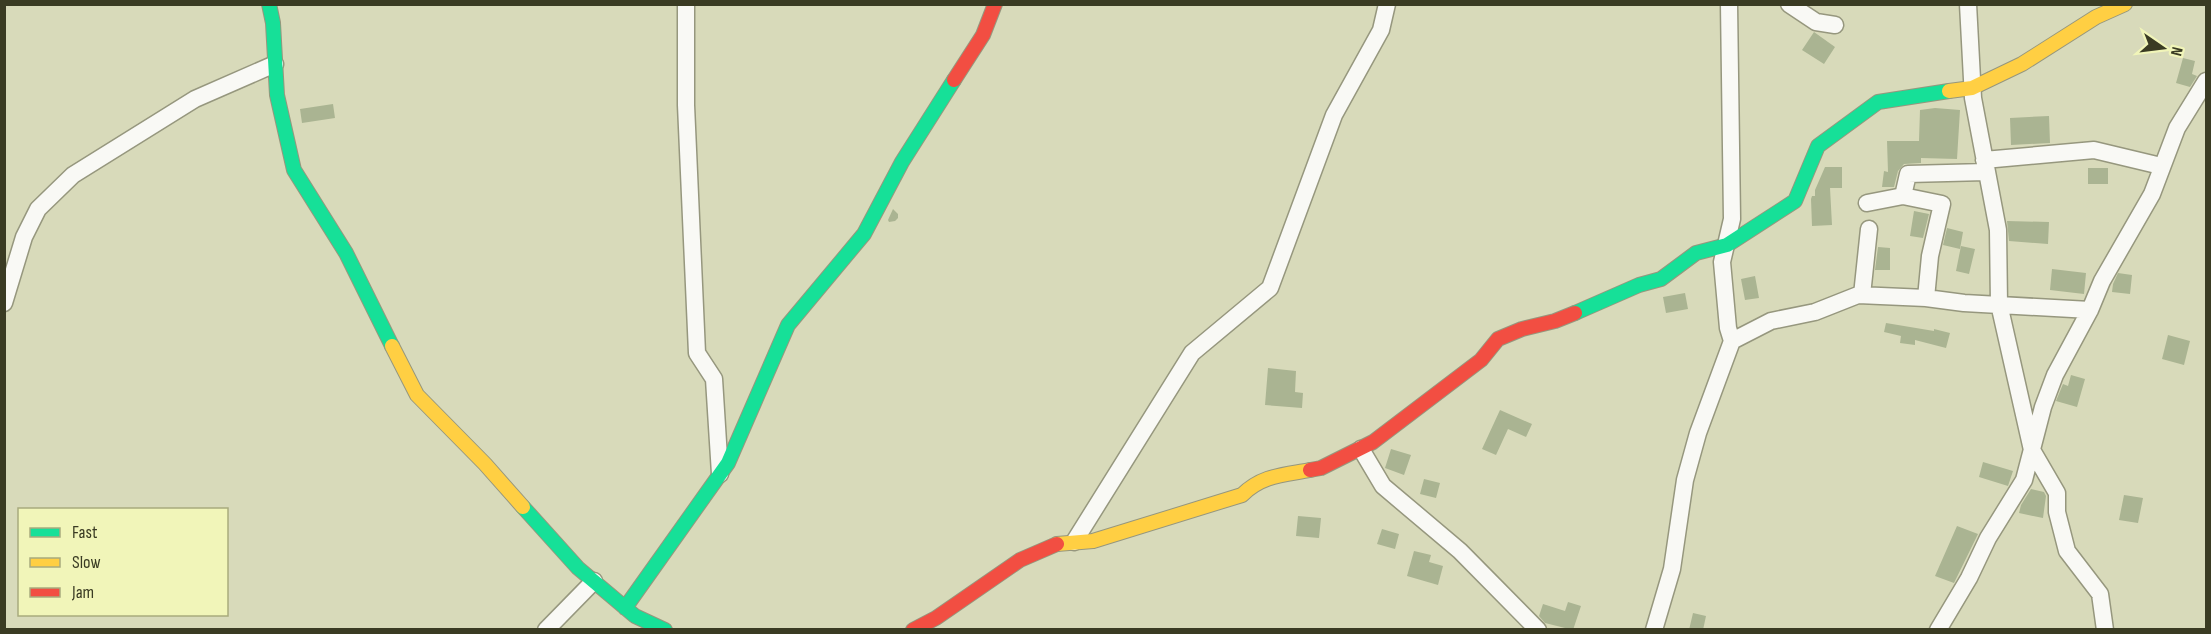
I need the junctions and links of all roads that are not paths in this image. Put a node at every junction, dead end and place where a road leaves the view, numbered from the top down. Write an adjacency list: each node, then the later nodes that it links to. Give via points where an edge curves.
1 (269, 4): 10 (street)
2 (686, 4): 27 (street, via 686,105 697,352 714,379)
3 (995, 4): 27 (street, via 983,35 902,162 864,234 788,325)
4 (1388, 4): 28 (street, via 1381,30 1334,115 1270,288 1192,353)
5 (1729, 4): 18 (street, via 1732,219)
6 (1789, 4): 9 (street, via 1816,22)
7 (1968, 4): 12 (street)
8 (2126, 4): 12 (street)
9 (1835, 25)
10 (275, 64): 21 (street, via 195,99 73,175 38,209 24,237); 29 (street, via 277,94 294,170 346,253 417,395)
11 (2206, 81): 14 (street, via 2177,128)
12 (1972, 88): 13 (street); 18 (street, via 1878,102 1818,146 1795,201)
13 (1985, 166): 14 (street, via 2094,150); 15 (street, via 1908,174); 22 (street, via 1998,230)
14 (2161, 166): 23 (street, via 2152,194 2102,281)
15 (1903, 196): 16 (street); 20 (street, via 1942,204 1930,256)
16 (1867, 203)
17 (1869, 229): 19 (street)
18 (1727, 245): 24 (street, via 1722,262); 25 (street, via 1695,253 1661,279 1498,339 1481,360)
19 (1862, 295): 20 (street); 24 (street, via 1815,312 1771,321)
20 (1926, 298): 22 (street)
21 (4, 303)
22 (1999, 304): 23 (street); 26 (street)
23 (2090, 310): 26 (street, via 2055,375)
24 (1732, 341): 35 (street, via 1685,480 1672,569)
25 (1361, 449): 28 (street, via 1321,468 1264,479 1242,495 1168,519 1093,541); 34 (street, via 1383,486 1460,551)
26 (2032, 450): 36 (street, via 2024,480); 37 (street, via 2057,493 2057,512 2067,551 2100,594)
27 (720, 474): 30 (street)
28 (1074, 542): 33 (street, via 1060,542 1020,560)
29 (594, 581): 30 (street); 31 (street)
30 (625, 608): 32 (street)
31 (546, 630)
32 (664, 630)
33 (913, 630)
34 (1538, 630)
35 (1654, 630)
36 (1938, 630)
37 (2105, 630)

